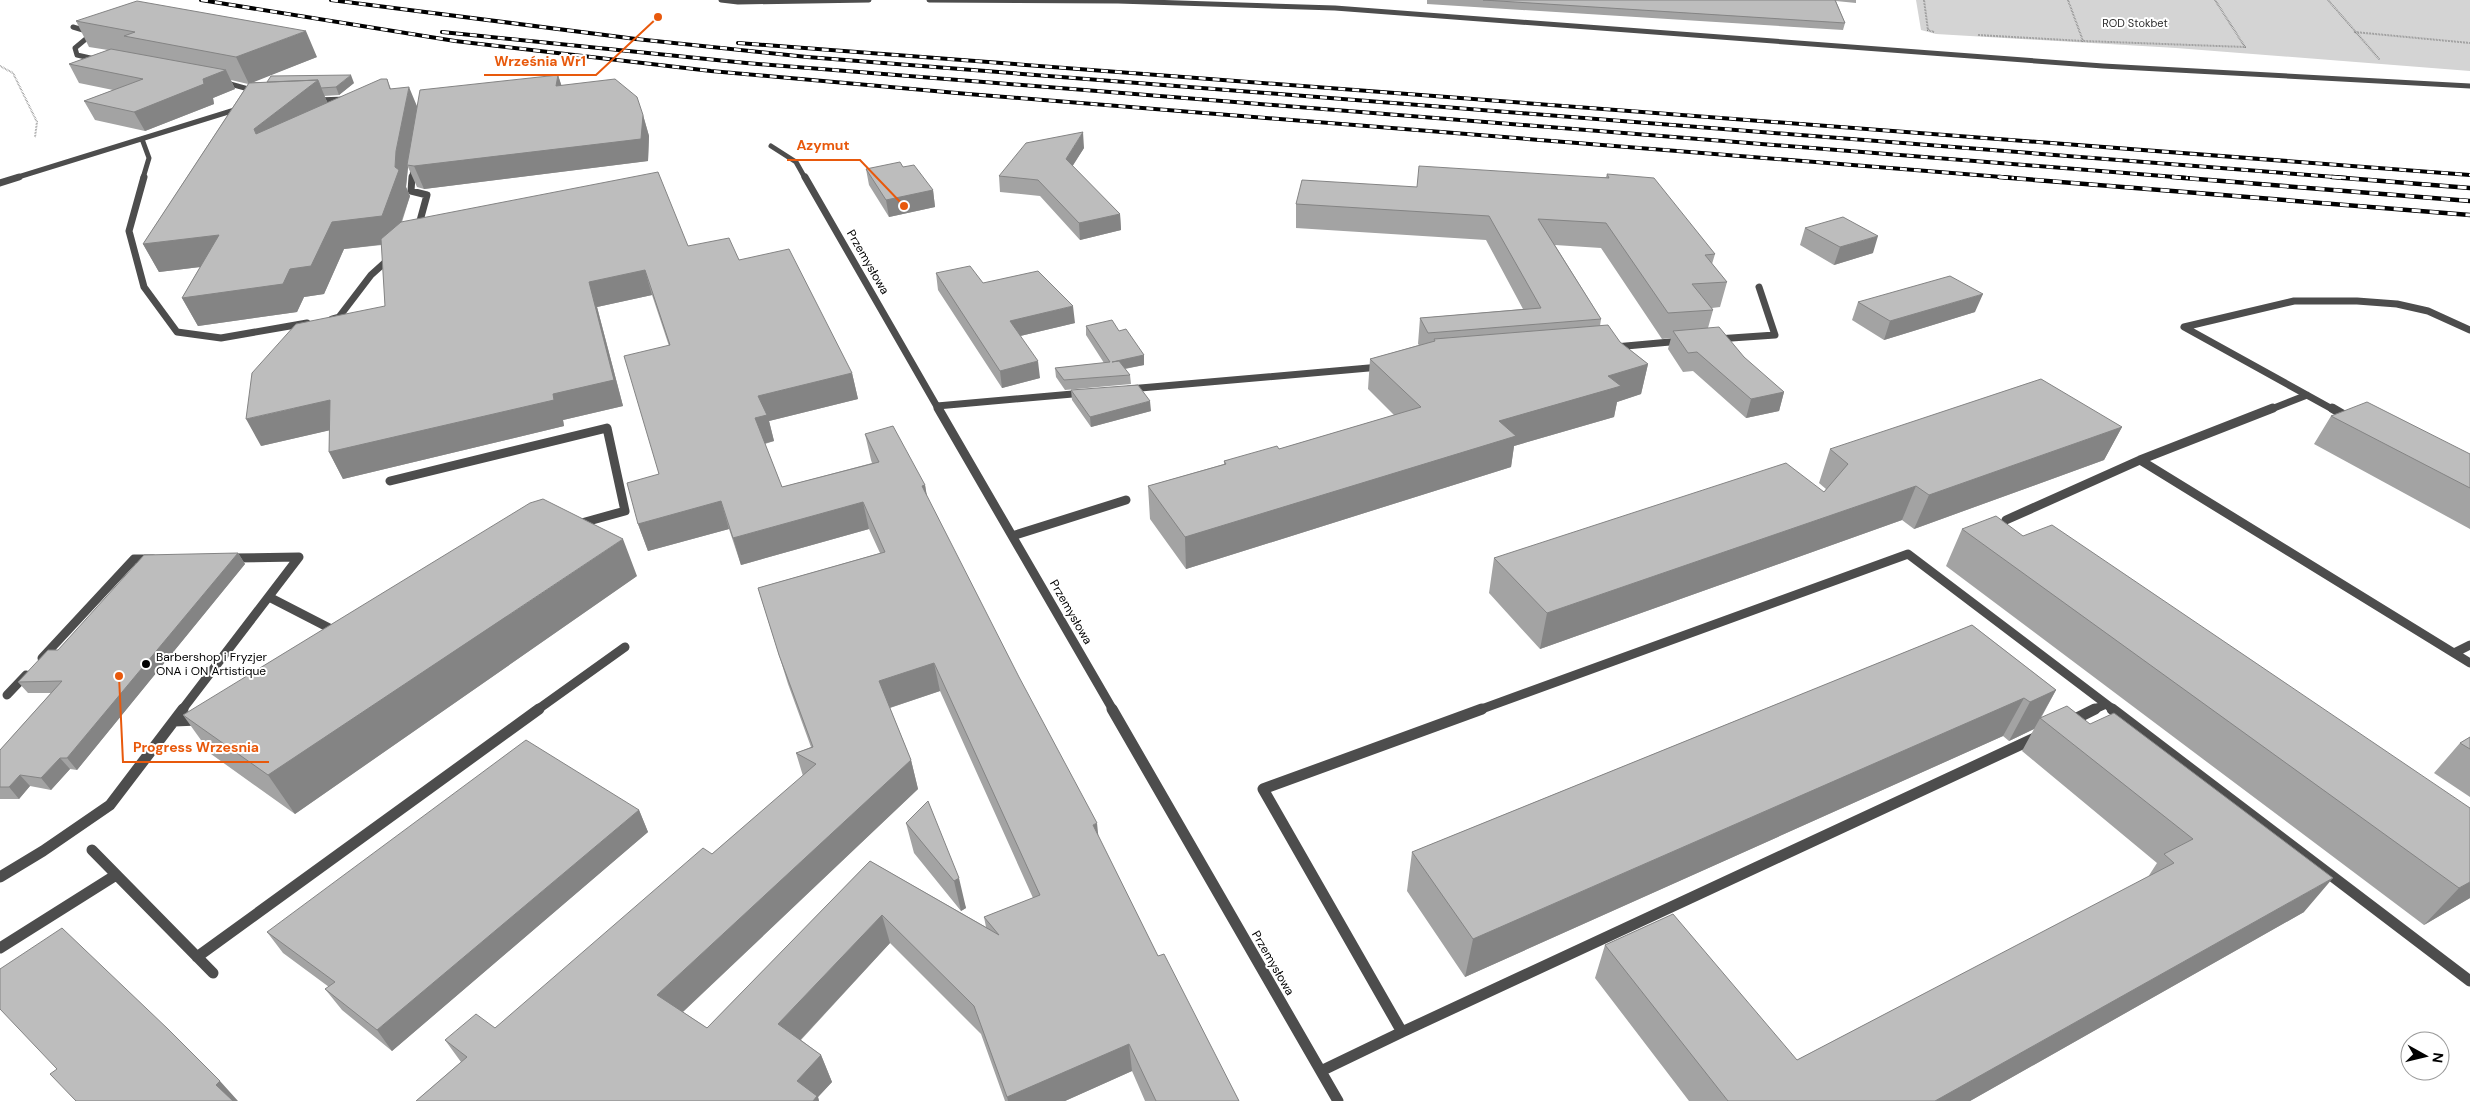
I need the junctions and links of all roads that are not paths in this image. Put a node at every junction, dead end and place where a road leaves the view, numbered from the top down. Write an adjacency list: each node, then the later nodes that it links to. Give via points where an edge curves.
1 (721, 0): 2 (street)
2 (868, 0)
3 (929, 0): 7 (street, via 1118,1 1316,8 2103,66)
4 (73, 27): 5 (street, via 93,33 75,48 77,56)
5 (102, 60)
6 (214, 81): 8 (street, via 257,91)
7 (2470, 86)
8 (256, 97)
9 (354, 99): 10 (street)
10 (308, 100)
11 (246, 106): 12 (street)
12 (142, 139): 15 (lane); 20 (street, via 149,158 129,231 144,287 177,332 220,338)
13 (771, 146): 29 (street, Przemysłowa, via 796,162)
14 (414, 157): 16 (street, via 411,191 427,194)
15 (0, 183)
16 (416, 234)
17 (397, 252): 19 (street, via 371,275 339,317)
18 (1759, 287): 22 (street, via 1775,335)
19 (321, 320)
20 (312, 322)
21 (2470, 330): 28 (street, via 2428,311 2397,304 2357,301 2294,301 2184,327)
22 (1708, 339)
23 (1689, 341): 24 (street)
24 (1610, 348)
25 (1392, 366): 26 (street)
26 (1124, 389)
27 (1095, 392): 29 (street)
28 (2308, 395): 30 (street); 31 (street)
29 (937, 406): 36 (street, Przemysłowa)
30 (2359, 423)
31 (2140, 460): 34 (street); 43 (street)
32 (390, 481): 35 (street, via 608,428 625,511)
33 (1126, 500): 36 (street)
34 (2006, 520)
35 (572, 526)
36 (1012, 536): 57 (street, Przemysłowa)
37 (163, 558): 45 (street, via 134,559)
38 (222, 558): 39 (street, via 300,557)
39 (269, 597): 40 (street); 48 (street)
40 (339, 634)
41 (2470, 645): 43 (street)
42 (625, 647): 53 (street)
43 (2454, 653): 44 (street)
44 (2470, 662)
45 (7, 695)
46 (2106, 704): 55 (street); 56 (street); 56 (street, via 1908,554 1263,789)
47 (205, 716): 48 (street, via 197,721)
48 (174, 721): 51 (street, via 110,805)
49 (92, 850): 50 (street)
50 (116, 875): 52 (street); 53 (street)
51 (0, 877)
52 (0, 948)
53 (198, 957): 54 (street)
54 (213, 973)
55 (2470, 981)
56 (1402, 1032): 57 (street)
57 (1321, 1071): 58 (street, Przemysłowa)
58 (1338, 1101)

